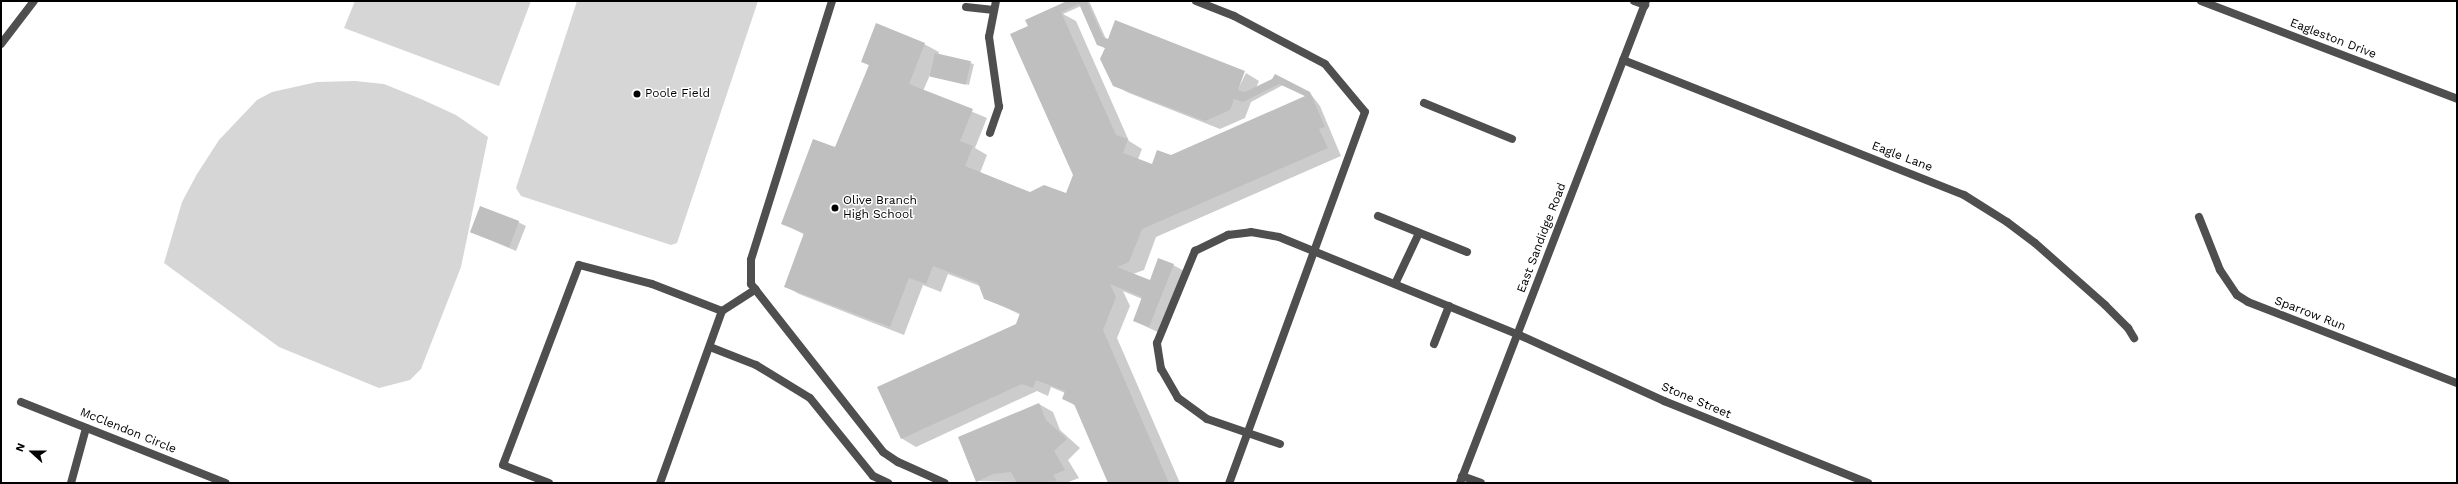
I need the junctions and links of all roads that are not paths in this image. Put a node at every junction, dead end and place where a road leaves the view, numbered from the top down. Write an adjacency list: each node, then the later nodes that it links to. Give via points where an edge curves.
1 (34, 1): 10 (street)
2 (832, 1): 22 (street, via 751,260 751,284)
3 (996, 1): 9 (street)
4 (1196, 1): 19 (street, via 1234,16 1326,64 1365,112)
5 (1634, 1): 7 (street)
6 (2201, 1): 12 (street, Eagleston Drive)
7 (1645, 3): 11 (street, East Sandidge Road)
8 (966, 8): 9 (street)
9 (994, 10): 14 (street, via 989,37 999,107)
10 (1, 44)
11 (1623, 60): 25 (street, East Sandidge Road); 26 (street, Eagle Lane, via 1964,195 2007,222 2035,244 2105,305 2128,328)
12 (2457, 99)
13 (1424, 103): 15 (street)
14 (990, 132)
15 (1512, 139)
16 (1378, 216): 18 (street)
17 (2199, 217): 29 (street, Sparrow Run, via 2220,270 2237,295 2248,302)
18 (1419, 233): 20 (street); 21 (street)
19 (1314, 252): 21 (street, Stone Street); 32 (street); 32 (street, Stone Street, via 1279,237 1251,232 1228,235 1195,251 1157,342 1161,369 1178,398 1207,419)
20 (1467, 252)
21 (1395, 284): 23 (street, Stone Street)
22 (756, 289): 24 (street); 40 (street, via 883,452 898,462)
23 (1449, 306): 25 (street, Stone Street); 27 (street)
24 (722, 311): 28 (street); 37 (street, via 652,284 579,265 503,465)
25 (1517, 334): 34 (street, East Sandidge Road); 43 (street, Stone Street, via 1664,401)
26 (2134, 338)
27 (1434, 344)
28 (710, 347): 38 (street); 39 (street, via 756,365 810,398 873,476)
29 (2457, 383)
30 (21, 402): 31 (street, McClendon Circle)
31 (86, 428): 35 (street); 36 (street, McClendon Circle)
32 (1248, 433): 33 (street, Stone Street); 41 (street)
33 (1280, 444)
34 (1461, 479): 42 (street)
35 (71, 483)
36 (226, 483)
37 (549, 483)
38 (660, 483)
39 (888, 483)
40 (945, 483)
41 (1230, 483)
42 (1481, 483)
43 (1868, 483)

